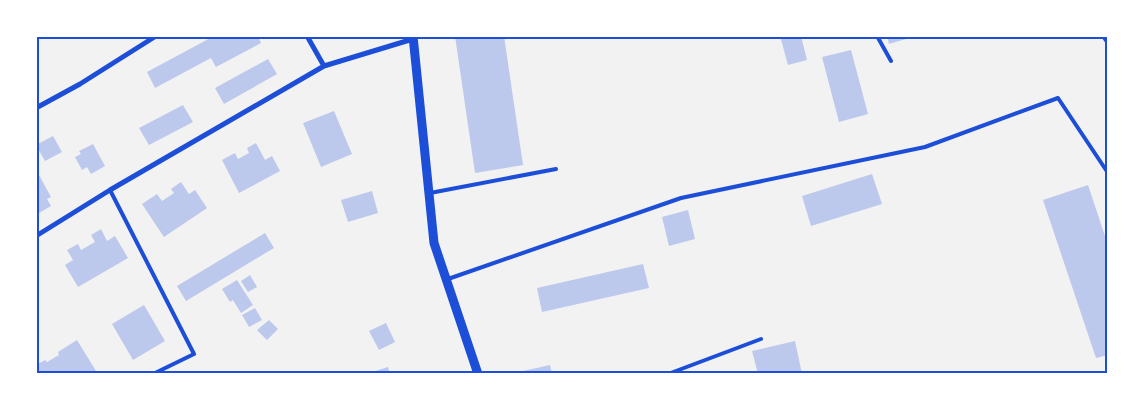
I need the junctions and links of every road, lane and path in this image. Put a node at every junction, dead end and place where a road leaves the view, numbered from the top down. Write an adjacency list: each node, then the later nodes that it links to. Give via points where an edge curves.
1 (156, 36): 9 (street)
2 (307, 36): 8 (street)
3 (877, 36): 7 (lane)
4 (1103, 36): 6 (lane)
5 (413, 37): 8 (street); 13 (street)
6 (1108, 43)
7 (892, 61)
8 (324, 66): 12 (street)
9 (36, 108)
10 (556, 169): 13 (lane)
11 (1108, 173): 15 (lane, via 1058,98 925,147 680,198)
12 (110, 190): 14 (street); 17 (lane, via 194,354)
13 (429, 193): 15 (street, via 434,243)
14 (36, 236)
15 (445, 280): 18 (street)
16 (761, 339): 19 (lane)
17 (153, 374)
18 (478, 374)
19 (668, 374)

